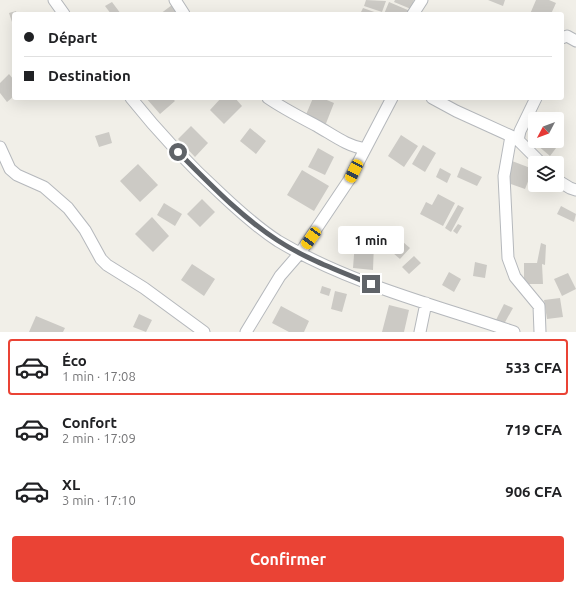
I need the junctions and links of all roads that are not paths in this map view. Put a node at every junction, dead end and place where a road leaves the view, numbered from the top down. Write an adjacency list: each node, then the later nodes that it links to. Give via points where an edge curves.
1 (54, 0): 4 (street)
2 (175, 0): 5 (street)
3 (422, 0): 6 (street)
4 (63, 12)
5 (183, 12)
6 (414, 12)
7 (564, 37): 8 (street, via 567,36)
8 (576, 41)
9 (133, 100): 20 (street, via 167,141 237,209 276,240)
10 (271, 100): 16 (street, via 351,146)
11 (391, 100): 16 (street)
12 (436, 100): 14 (street)
13 (535, 100): 14 (street)
14 (515, 138): 17 (street); 26 (street, via 504,176 508,258 515,277 539,306)
15 (0, 147): 22 (street, via 10,169 17,175 44,187 68,208 107,265 144,288)
16 (365, 148): 20 (street, via 349,180)
17 (533, 156)
18 (564, 184): 19 (street)
19 (576, 190)
20 (300, 253): 21 (street, via 383,289); 23 (street, via 280,276)
21 (426, 303): 24 (street); 25 (street)
22 (204, 332)
23 (246, 332)
24 (420, 332)
25 (514, 332)
26 (540, 332)

